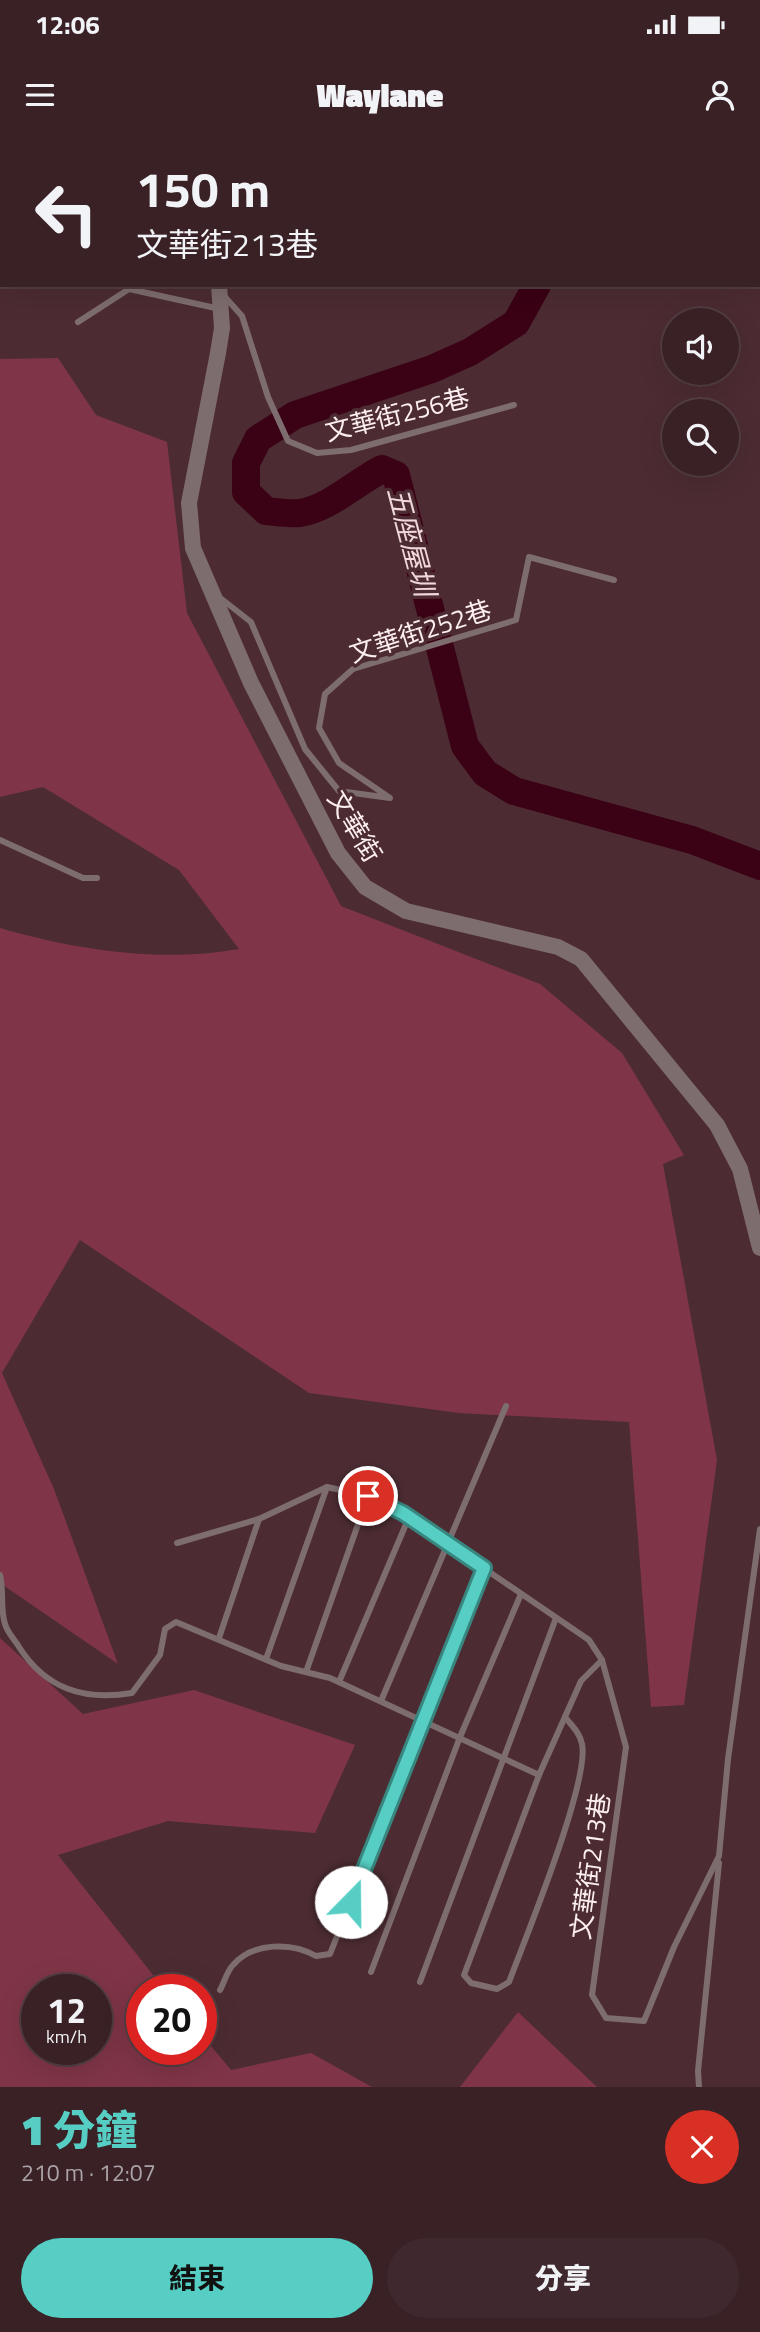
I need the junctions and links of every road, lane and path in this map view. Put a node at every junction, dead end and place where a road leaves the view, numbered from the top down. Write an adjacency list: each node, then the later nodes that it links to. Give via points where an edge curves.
1 (220, 289): 2 (street, 文華街); 4 (lane, 文華街256巷, via 242,316 268,397 288,441 317,453 351,450)
2 (222, 309): 3 (lane, via 129,289); 6 (street, 文華街, via 189,503 193,548)
3 (78, 322)
4 (514, 405)
5 (614, 580): 6 (lane, 文華街252巷, via 529,557 516,620 353,669 325,694 319,728 339,763 390,798 339,791 305,749 251,622)
6 (212, 592): 9 (street, 文華街, via 251,683 331,841 354,876 406,911 558,947 581,959 717,1125 740,1169)
7 (0, 840): 8 (lane, via 83,878)
8 (97, 877)
9 (760, 1248)
10 (506, 1406): 17 (lane)
11 (327, 1487): 12 (lane, 文華街213巷); 14 (lane); 23 (lane)
12 (368, 1496): 13 (lane, 文華街213巷); 25 (lane)
13 (409, 1517): 17 (lane, 文華街213巷); 26 (lane)
14 (259, 1519): 16 (lane); 22 (lane)
15 (760, 1529): 33 (lane, 文華街213巷)
16 (177, 1543)
17 (447, 1544): 18 (lane, 文華街213巷); 27 (lane)
18 (484, 1568): 20 (lane, 文華街213巷); 29 (lane)
19 (0, 1575): 22 (lane, via 4,1623 24,1654 45,1679 78,1693 132,1693 160,1655 165,1629 176,1622)
20 (521, 1594): 21 (lane, 文華街213巷); 30 (lane)
21 (556, 1618): 24 (lane, 文華街213巷, via 589,1640); 31 (lane)
22 (219, 1638): 23 (lane)
23 (266, 1659): 25 (lane)
24 (602, 1660): 28 (lane, via 581,1681); 33 (lane, 文華街213巷, via 626,1746 592,1994 606,2018 644,2021)
25 (306, 1672): 26 (lane)
26 (339, 1682): 27 (lane)
27 (382, 1701): 29 (lane)
28 (565, 1717): 32 (lane); 32 (lane, via 583,1746 572,1804 509,1982 497,1989 471,1983 464,1975)
29 (424, 1720): 30 (lane); 36 (lane, via 330,1954 316,1956 301,1947 279,1946 250,1952 232,1966)
30 (460, 1737): 31 (lane); 34 (lane)
31 (502, 1756): 32 (lane); 35 (lane)
32 (539, 1775)
33 (719, 1856): 37 (lane)
34 (371, 1972)
35 (420, 1982)
36 (220, 1990)
37 (699, 2087)

